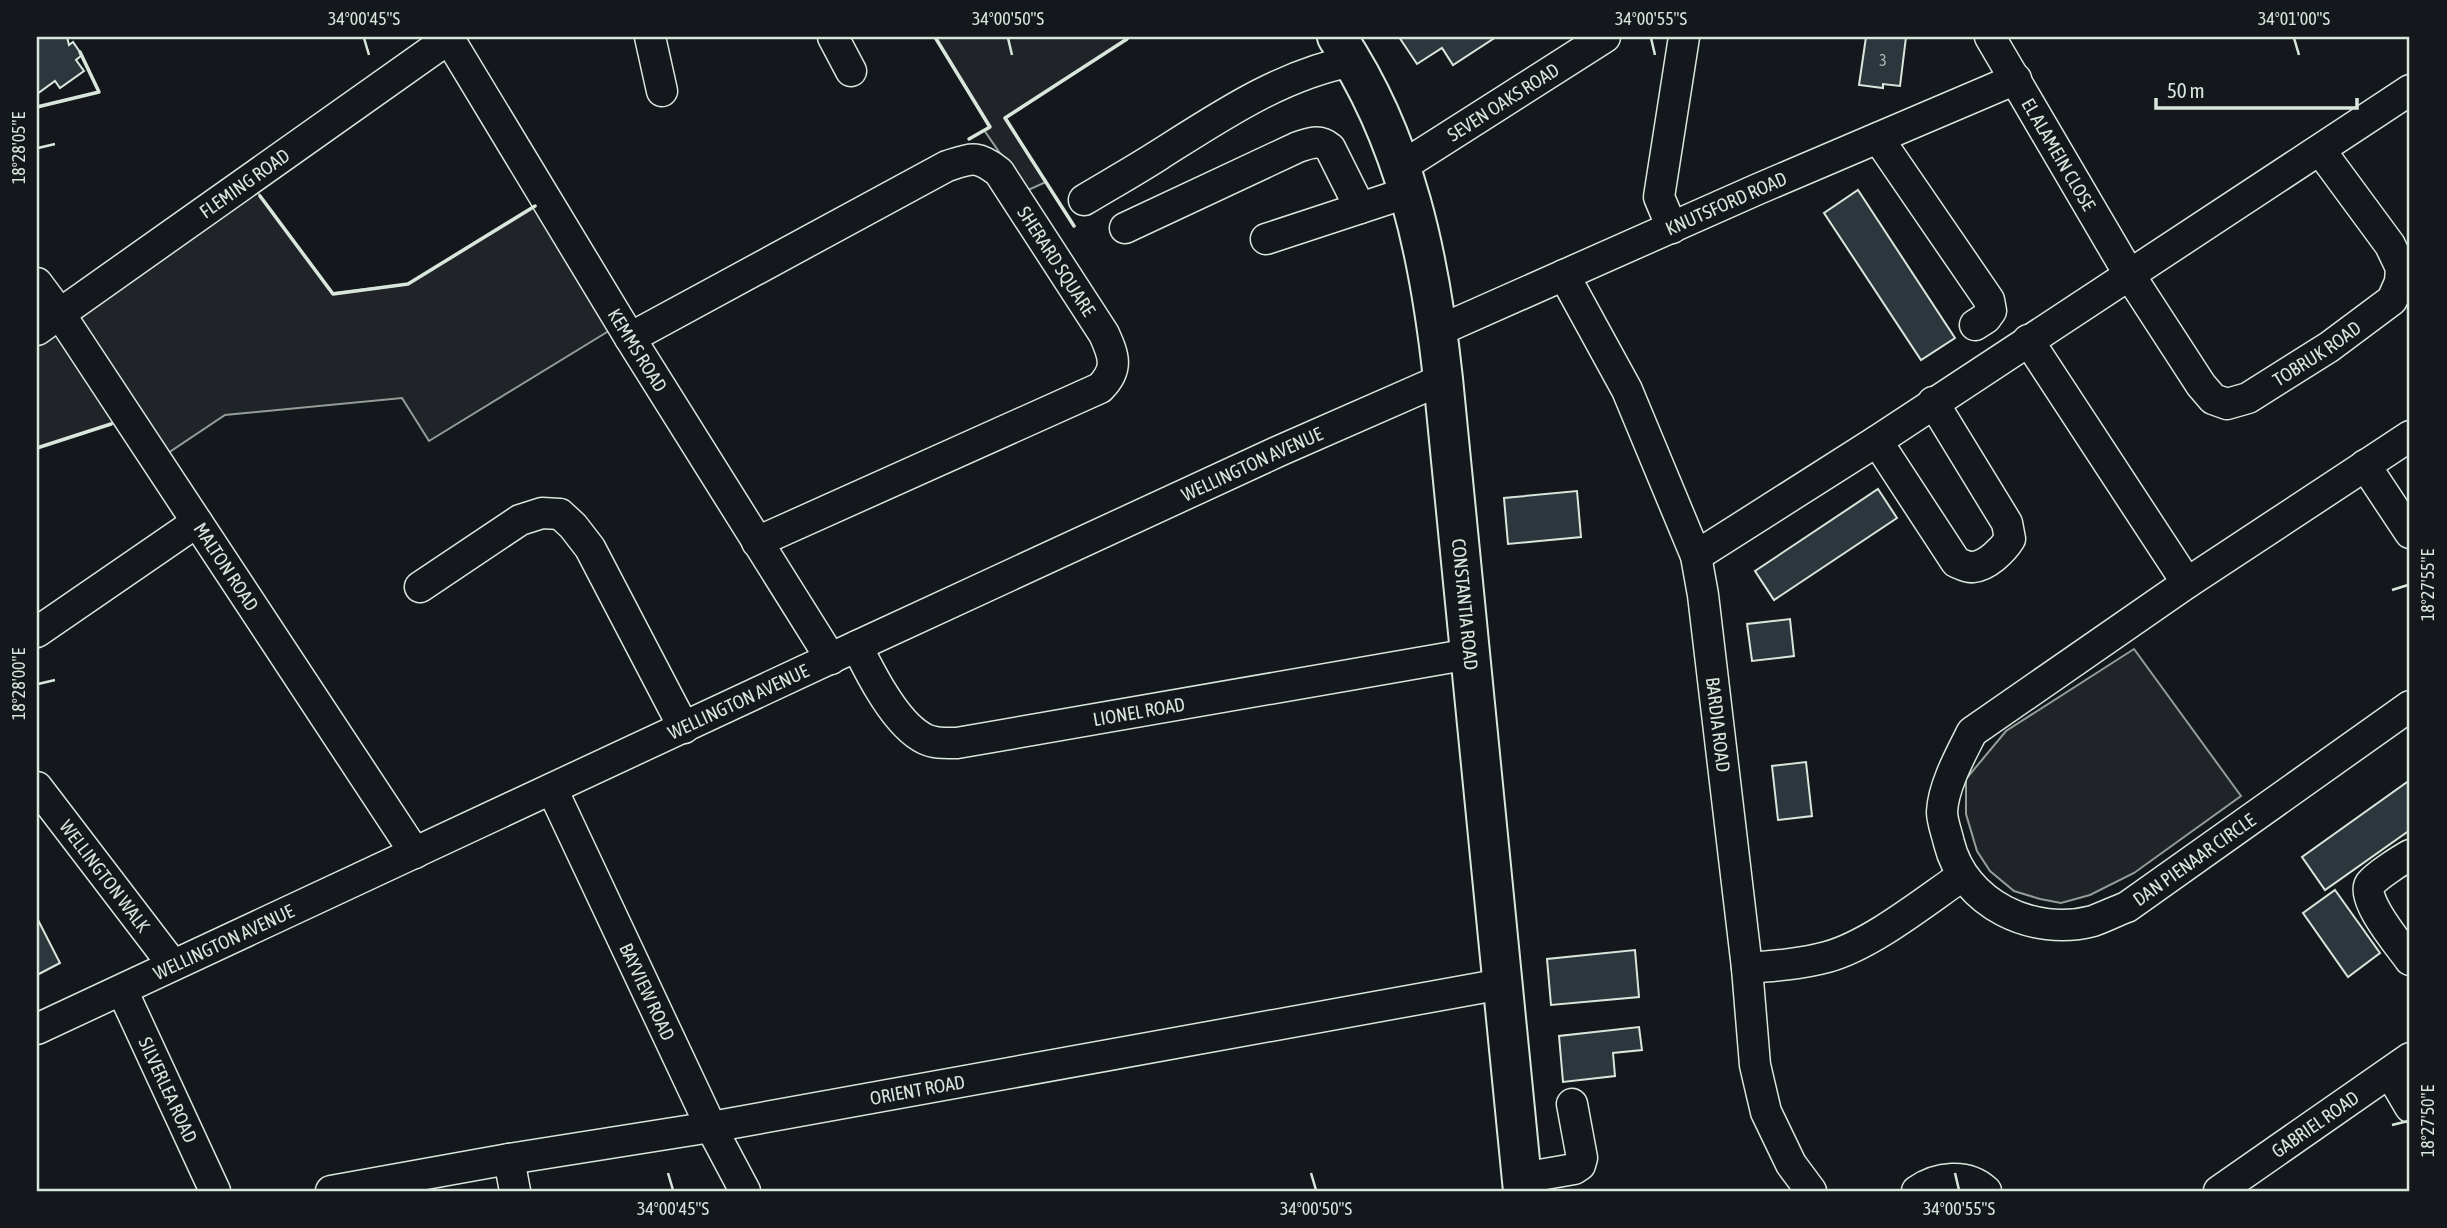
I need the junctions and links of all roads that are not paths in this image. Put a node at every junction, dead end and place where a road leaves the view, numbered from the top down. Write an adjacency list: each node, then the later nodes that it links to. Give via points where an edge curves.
1 (449, 37): 23 (street, FLEMING ROAD); 26 (street, KEMMS ROAD)
2 (650, 37): 11 (street)
3 (833, 37): 8 (street)
4 (1605, 37): 14 (street, SEVEN OAKS ROAD)
5 (1684, 37): 18 (street, via 1659,197)
6 (1990, 37): 9 (street, EL ALAMEIN CLOSE)
7 (1345, 49): 14 (main road, CONSTANTIA ROAD, via 1378,108); 15 (street, via 1316,70 1236,108)
8 (851, 71)
9 (2016, 79): 12 (street, KNUTSFORD ROAD); 20 (street, EL ALAMEIN CLOSE)
10 (2410, 90): 13 (street)
11 (662, 91)
12 (1878, 138): 18 (street, KNUTSFORD ROAD); 24 (street, via 1989,300 1991,311)
13 (2320, 150): 20 (street); 20 (street, TOBRUK ROAD, via 2390,245 2401,268 2392,300 2329,347 2248,398 2227,404 2213,399)
14 (1405, 179): 16 (street, SEVEN OAKS ROAD); 25 (main road, CONSTANTIA ROAD, via 1424,246)
15 (1084, 200)
16 (1360, 208): 17 (street, via 1330,148 1314,142); 19 (street, SEVEN OAKS ROAD)
17 (1125, 228)
18 (1672, 228): 21 (street, KNUTSFORD ROAD)
19 (1266, 239)
20 (2129, 274): 27 (street)
21 (1564, 275): 25 (street, KNUTSFORD ROAD); 36 (street, BARDIA ROAD, via 1627,390)
22 (37, 283): 23 (street, MALTON ROAD)
23 (48, 322): 33 (street, MALTON ROAD)
24 (1975, 325)
25 (1438, 331): 28 (main road, CONSTANTIA ROAD)
26 (630, 338): 35 (street, KEMMS ROAD); 35 (street, SHERARD SQUARE, via 947,166 967,160 983,160 999,172 1104,334 1114,363 1110,378 1100,388)
27 (2028, 340): 29 (street); 37 (street)
28 (1443, 379): 40 (street, WELLINGTON AVENUE); 41 (main road, CONSTANTIA ROAD)
29 (1933, 402): 31 (street); 31 (street, via 2007,523 2010,539 1981,565 1971,568 1956,562)
30 (2410, 436): 32 (street, DAN PIENAAR CIRCLE)
31 (1877, 441): 36 (street)
32 (2365, 465): 34 (street); 37 (street, DAN PIENAAR CIRCLE)
33 (197, 522): 39 (street); 46 (street, MALTON ROAD)
34 (2410, 533)
35 (757, 542): 40 (street, KEMMS ROAD, via 798,603)
36 (1696, 556): 51 (street, BARDIA ROAD)
37 (2187, 583): 48 (street, DAN PIENAAR CIRCLE, via 1972,732 1953,769 1942,813)
38 (420, 587): 43 (street, via 520,520 542,513 560,514 590,548)
39 (37, 632)
40 (844, 652): 41 (street, LIONEL ROAD, via 869,670 898,714 925,739 941,743); 43 (street, WELLINGTON AVENUE)
41 (1470, 654): 52 (main road, CONSTANTIA ROAD)
42 (2410, 706): 48 (street, DAN PIENAAR CIRCLE, via 2127,907 2091,921 2054,924 2014,917 1980,895)
43 (684, 728): 45 (street, WELLINGTON AVENUE)
44 (37, 787): 50 (street, WELLINGTON WALK)
45 (552, 789): 46 (street, WELLINGTON AVENUE); 58 (street, BAYVIEW ROAD)
46 (415, 853): 50 (street, WELLINGTON AVENUE)
47 (2410, 855): 49 (street, via 2370,884 2368,893)
48 (1962, 876): 51 (street, via 1877,933 1829,957)
49 (2410, 960)
50 (173, 965): 53 (street, WELLINGTON AVENUE)
51 (1747, 968): 65 (street, BARDIA ROAD, via 1755,1065 1766,1112 1791,1164)
52 (1502, 984): 58 (street, ORIENT ROAD); 60 (main road, CONSTANTIA ROAD)
53 (122, 989): 54 (street, WELLINGTON AVENUE); 61 (street, SILVERLEA ROAD)
54 (37, 1029)
55 (2400, 1066): 57 (street); 68 (street, GABRIEL ROAD)
56 (1572, 1104): 60 (street, via 1580,1165)
57 (2410, 1107)
58 (711, 1127): 59 (street, ORIENT ROAD); 64 (street, BAYVIEW ROAD)
59 (509, 1159): 62 (street, ORIENT ROAD); 63 (street)
60 (1522, 1184)
61 (215, 1191)
62 (331, 1191)
63 (514, 1191)
64 (745, 1191)
65 (1811, 1191)
66 (1917, 1191): 67 (street, via 1941,1179 1956,1179)
67 (1986, 1191)
68 (2219, 1191)

